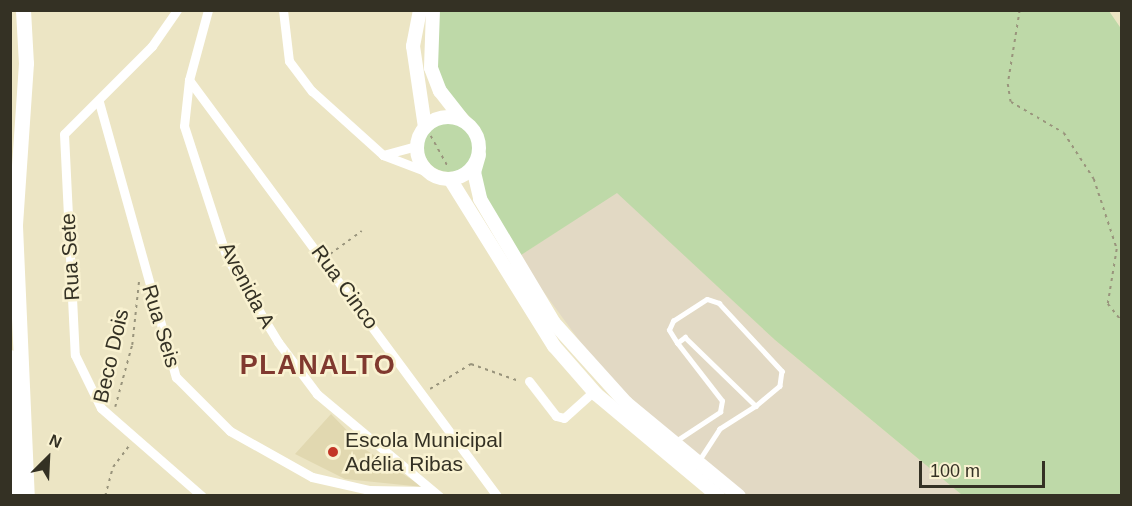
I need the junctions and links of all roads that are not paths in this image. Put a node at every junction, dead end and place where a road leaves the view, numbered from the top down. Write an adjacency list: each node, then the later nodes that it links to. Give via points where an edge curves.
1 (22, 10): 8 (highway)
2 (177, 10): 10 (street, Rua Sete)
3 (208, 10): 9 (street, Avenida A)
4 (283, 10): 14 (street, via 289,61 312,91)
5 (420, 10): 12 (main road, via 413,46)
6 (434, 10): 11 (main road, via 431,68 440,91)
7 (10, 41): 8 (highway)
8 (26, 63): 27 (highway, via 15,226)
9 (189, 80): 25 (street, Avenida A, via 184,126 227,258 278,342 317,394); 30 (street, Rua Cinco, via 325,259 420,397)
10 (99, 102): 25 (street, Rua Seis, via 176,377 230,430 312,477 369,490); 28 (street, Rua Sete, via 64,134 75,355 101,408)
11 (463, 120): 12 (main road, via 442,117); 15 (main road, via 477,135)
12 (425, 127): 13 (main road)
13 (417, 146): 14 (street); 16 (main road)
14 (382, 155): 16 (street)
15 (479, 155): 17 (main road, via 470,170); 23 (main road, via 474,172 480,199 554,323 626,403)
16 (430, 173): 17 (main road)
17 (450, 179): 21 (main road, via 554,346)
18 (677, 343): 22 (lane, via 689,338); 22 (lane, via 669,330 673,321 706,299 719,303 782,371 780,386); 23 (lane, via 722,401 720,412)
19 (10, 357): 26 (highway)
20 (530, 381): 21 (street, via 556,416 564,418)
21 (594, 391): 31 (main road)
22 (756, 406): 24 (lane, via 720,429)
23 (674, 442): 24 (main road)
24 (698, 462): 32 (main road)
25 (428, 491): 29 (street, Avenida A)
26 (13, 495)
27 (27, 495)
28 (202, 495)
29 (439, 495)
30 (497, 495)
31 (718, 495)
32 (739, 495)

